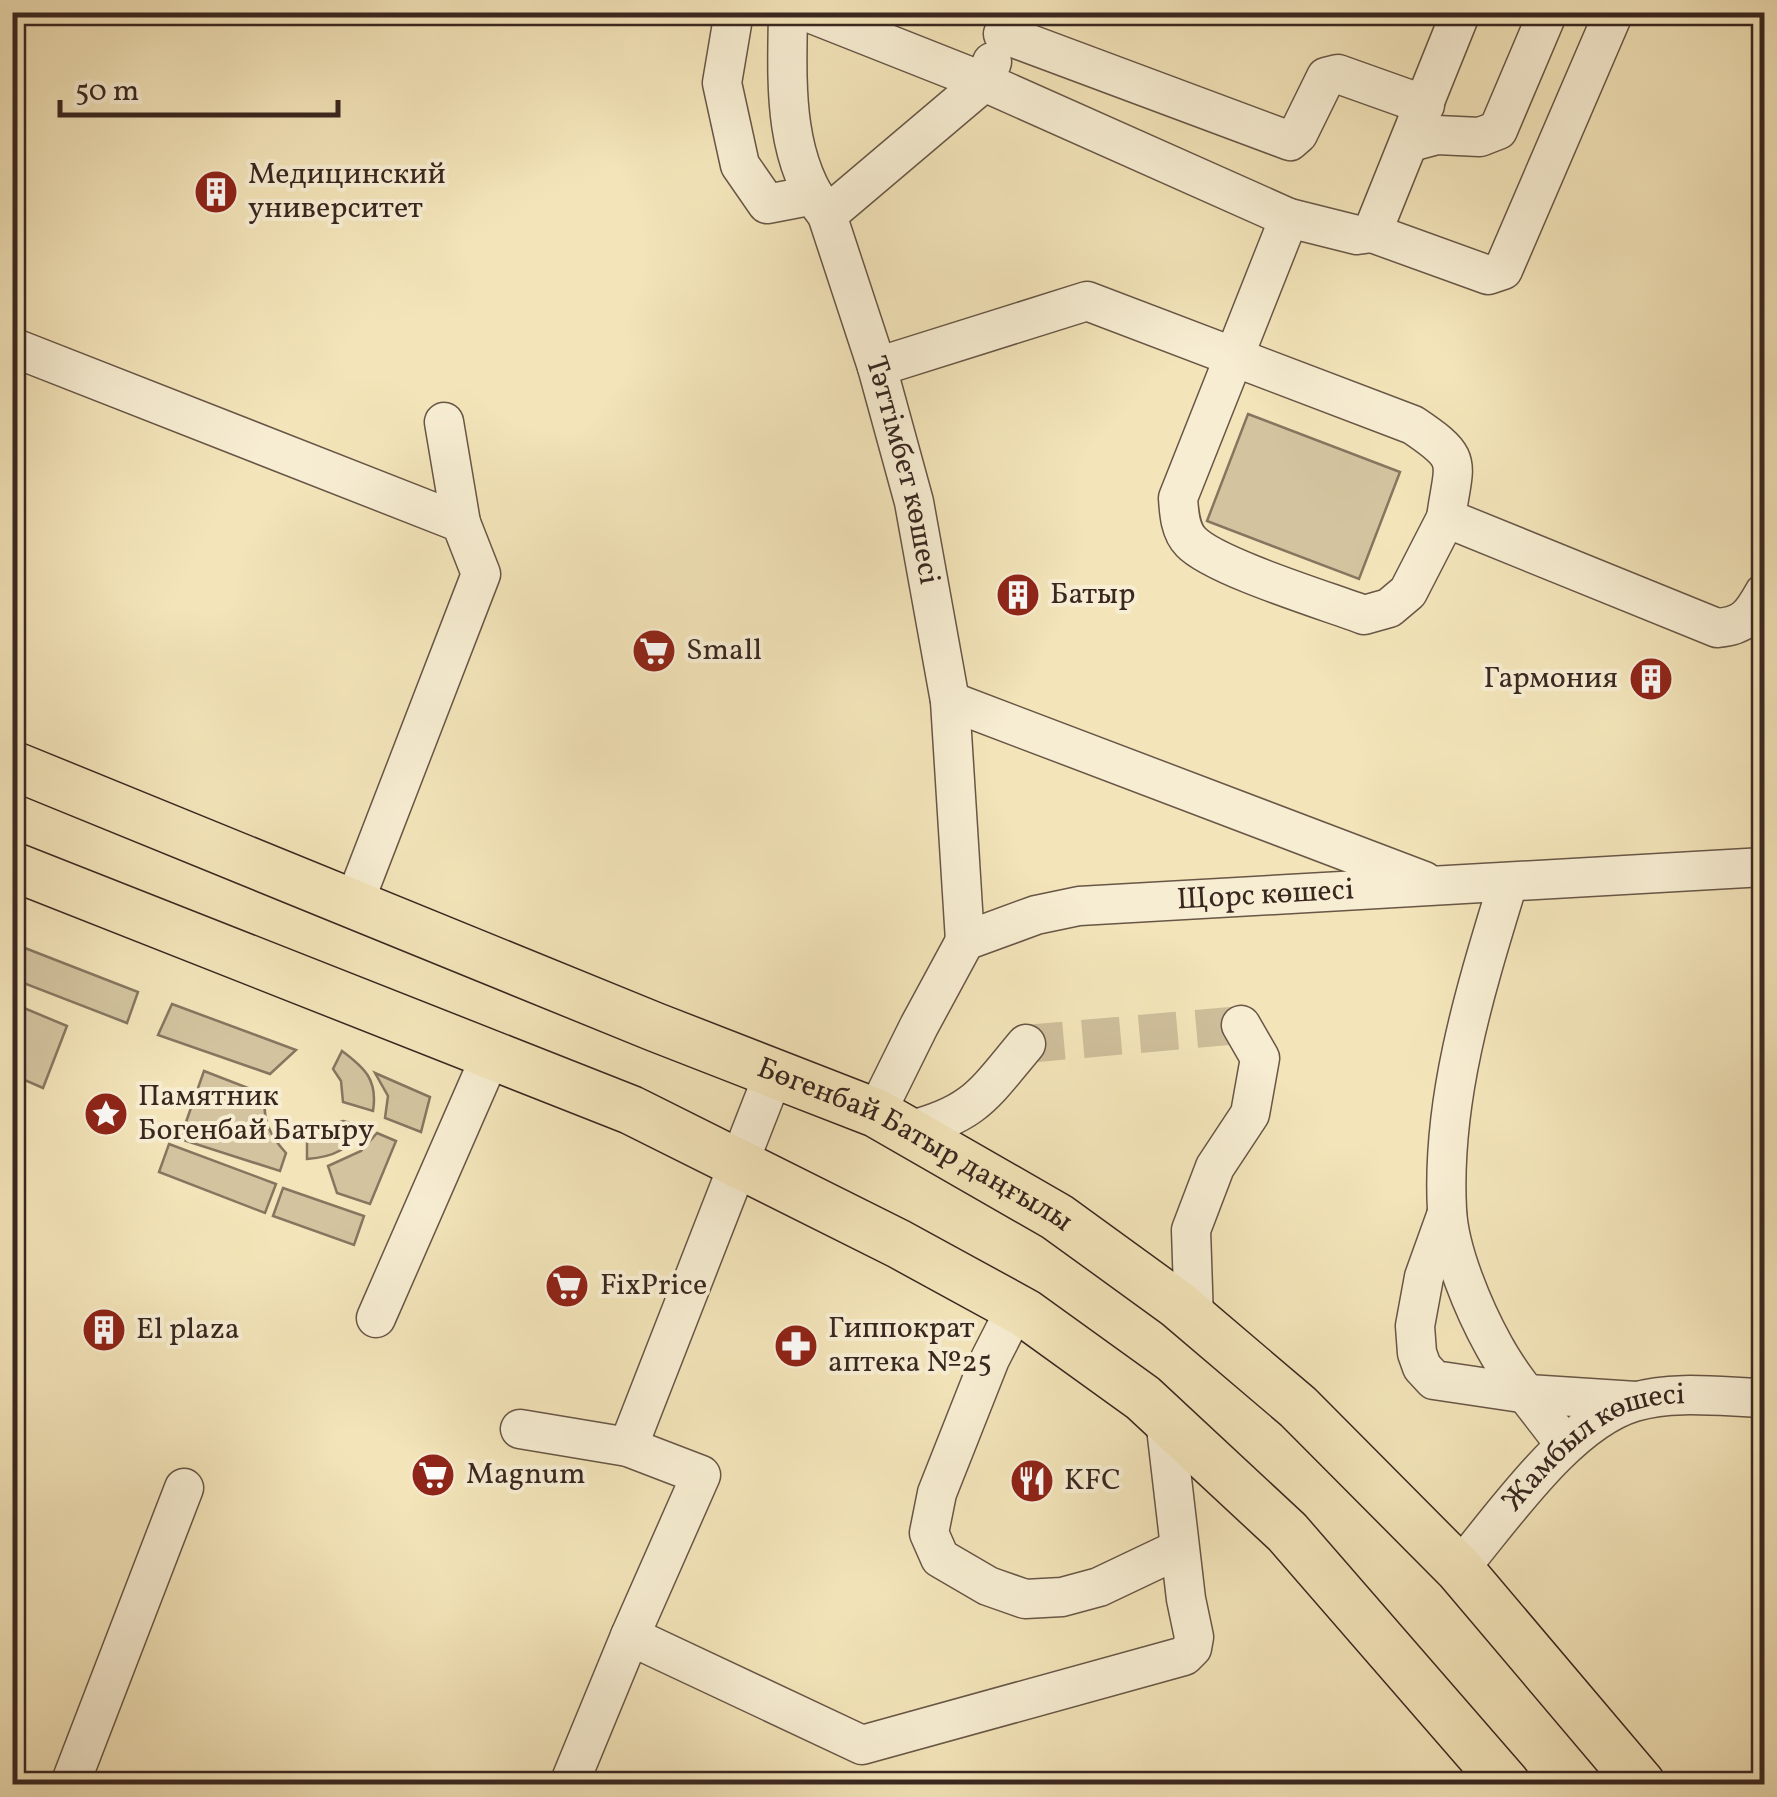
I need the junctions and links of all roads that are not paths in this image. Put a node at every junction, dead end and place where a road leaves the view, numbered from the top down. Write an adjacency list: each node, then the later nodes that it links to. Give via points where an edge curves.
1 (734, 12): 11 (street, via 722,83 740,165 767,204)
2 (788, 12): 11 (street, Тәттімбет көшесі, via 787,104 794,142)
3 (808, 12): 8 (street)
4 (1461, 12): 9 (street)
5 (1548, 12): 10 (street, via 1498,130)
6 (1614, 12): 13 (street, via 1503,270 1488,275)
7 (1008, 23): 8 (street); 9 (street, via 1290,141 1326,77 1338,74)
8 (984, 82): 11 (street); 12 (street)
9 (1424, 105): 10 (street)
10 (1411, 142): 13 (street)
11 (820, 205): 16 (street, Тәттімбет көшесі)
12 (1289, 218): 13 (street); 15 (street)
13 (1372, 233)
14 (12, 347): 19 (street)
15 (1234, 356): 16 (street, via 1087,301); 18 (street, via 1413,425 1446,447 1454,462); 18 (street, via 1178,498 1190,542 1218,560 1364,615 1389,608 1408,592)
16 (877, 366): 21 (street, Тәттімбет көшесі, via 914,502)
17 (444, 422): 19 (street)
18 (1446, 518): 20 (street, via 1717,628 1750,618)
19 (461, 523): 27 (street, via 480,574)
20 (1764, 592)
21 (950, 700): 26 (street); 28 (street, Тәттімбет көшесі)
22 (12, 765): 27 (main road, Бөгенбай Батыр даңғылы)
23 (1762, 865): 25 (street, Щорс көшесі)
24 (12, 866): 31 (main road)
25 (1508, 883): 26 (street, Щорс көшесі); 35 (street, via 1458,1067)
26 (1438, 887): 28 (street, Щорс көшесі, via 1079,906)
27 (354, 903): 32 (main road, Бөгенбай Батыр даңғылы)
28 (965, 941): 33 (street, via 918,1026)
29 (1242, 1025): 38 (street, via 1260,1058 1250,1114 1215,1167 1191,1230)
30 (1026, 1044): 33 (street, via 978,1102 940,1123)
31 (491, 1055): 34 (main road, via 631,1110); 37 (street)
32 (774, 1073): 33 (main road, Бөгенбай Батыр даңғылы); 34 (street)
33 (892, 1122): 38 (main road, Бөгенбай Батыр даңғылы, via 1057,1216)
34 (738, 1164): 36 (main road); 45 (street)
35 (1447, 1213): 39 (street, via 1460,1267 1494,1347); 39 (street, via 1415,1326 1422,1367 1448,1384)
36 (1016, 1308): 42 (main road); 47 (street, via 937,1493 929,1533 940,1558 1025,1599 1099,1587)
37 (376, 1318)
38 (1194, 1319): 48 (main road, Бөгенбай Батыр даңғылы, via 1298,1407)
39 (1528, 1394): 41 (street); 44 (street)
40 (1764, 1398): 41 (street, Жамбыл көшесі)
41 (1636, 1402): 44 (street, Жамбыл көшесі, via 1604,1415)
42 (1166, 1420): 47 (street); 52 (main road, via 1287,1532)
43 (520, 1429): 45 (street)
44 (1565, 1445): 48 (street, Жамбыл көшесі)
45 (628, 1447): 49 (street, via 701,1474)
46 (184, 1488): 50 (street)
47 (1179, 1548): 49 (street, via 1194,1637 1184,1656 862,1745)
48 (1458, 1569): 53 (main road, Бөгенбай Батыр даңғылы)
49 (630, 1636): 51 (street)
50 (70, 1784)
51 (568, 1784)
52 (1506, 1784)
53 (1641, 1784)

